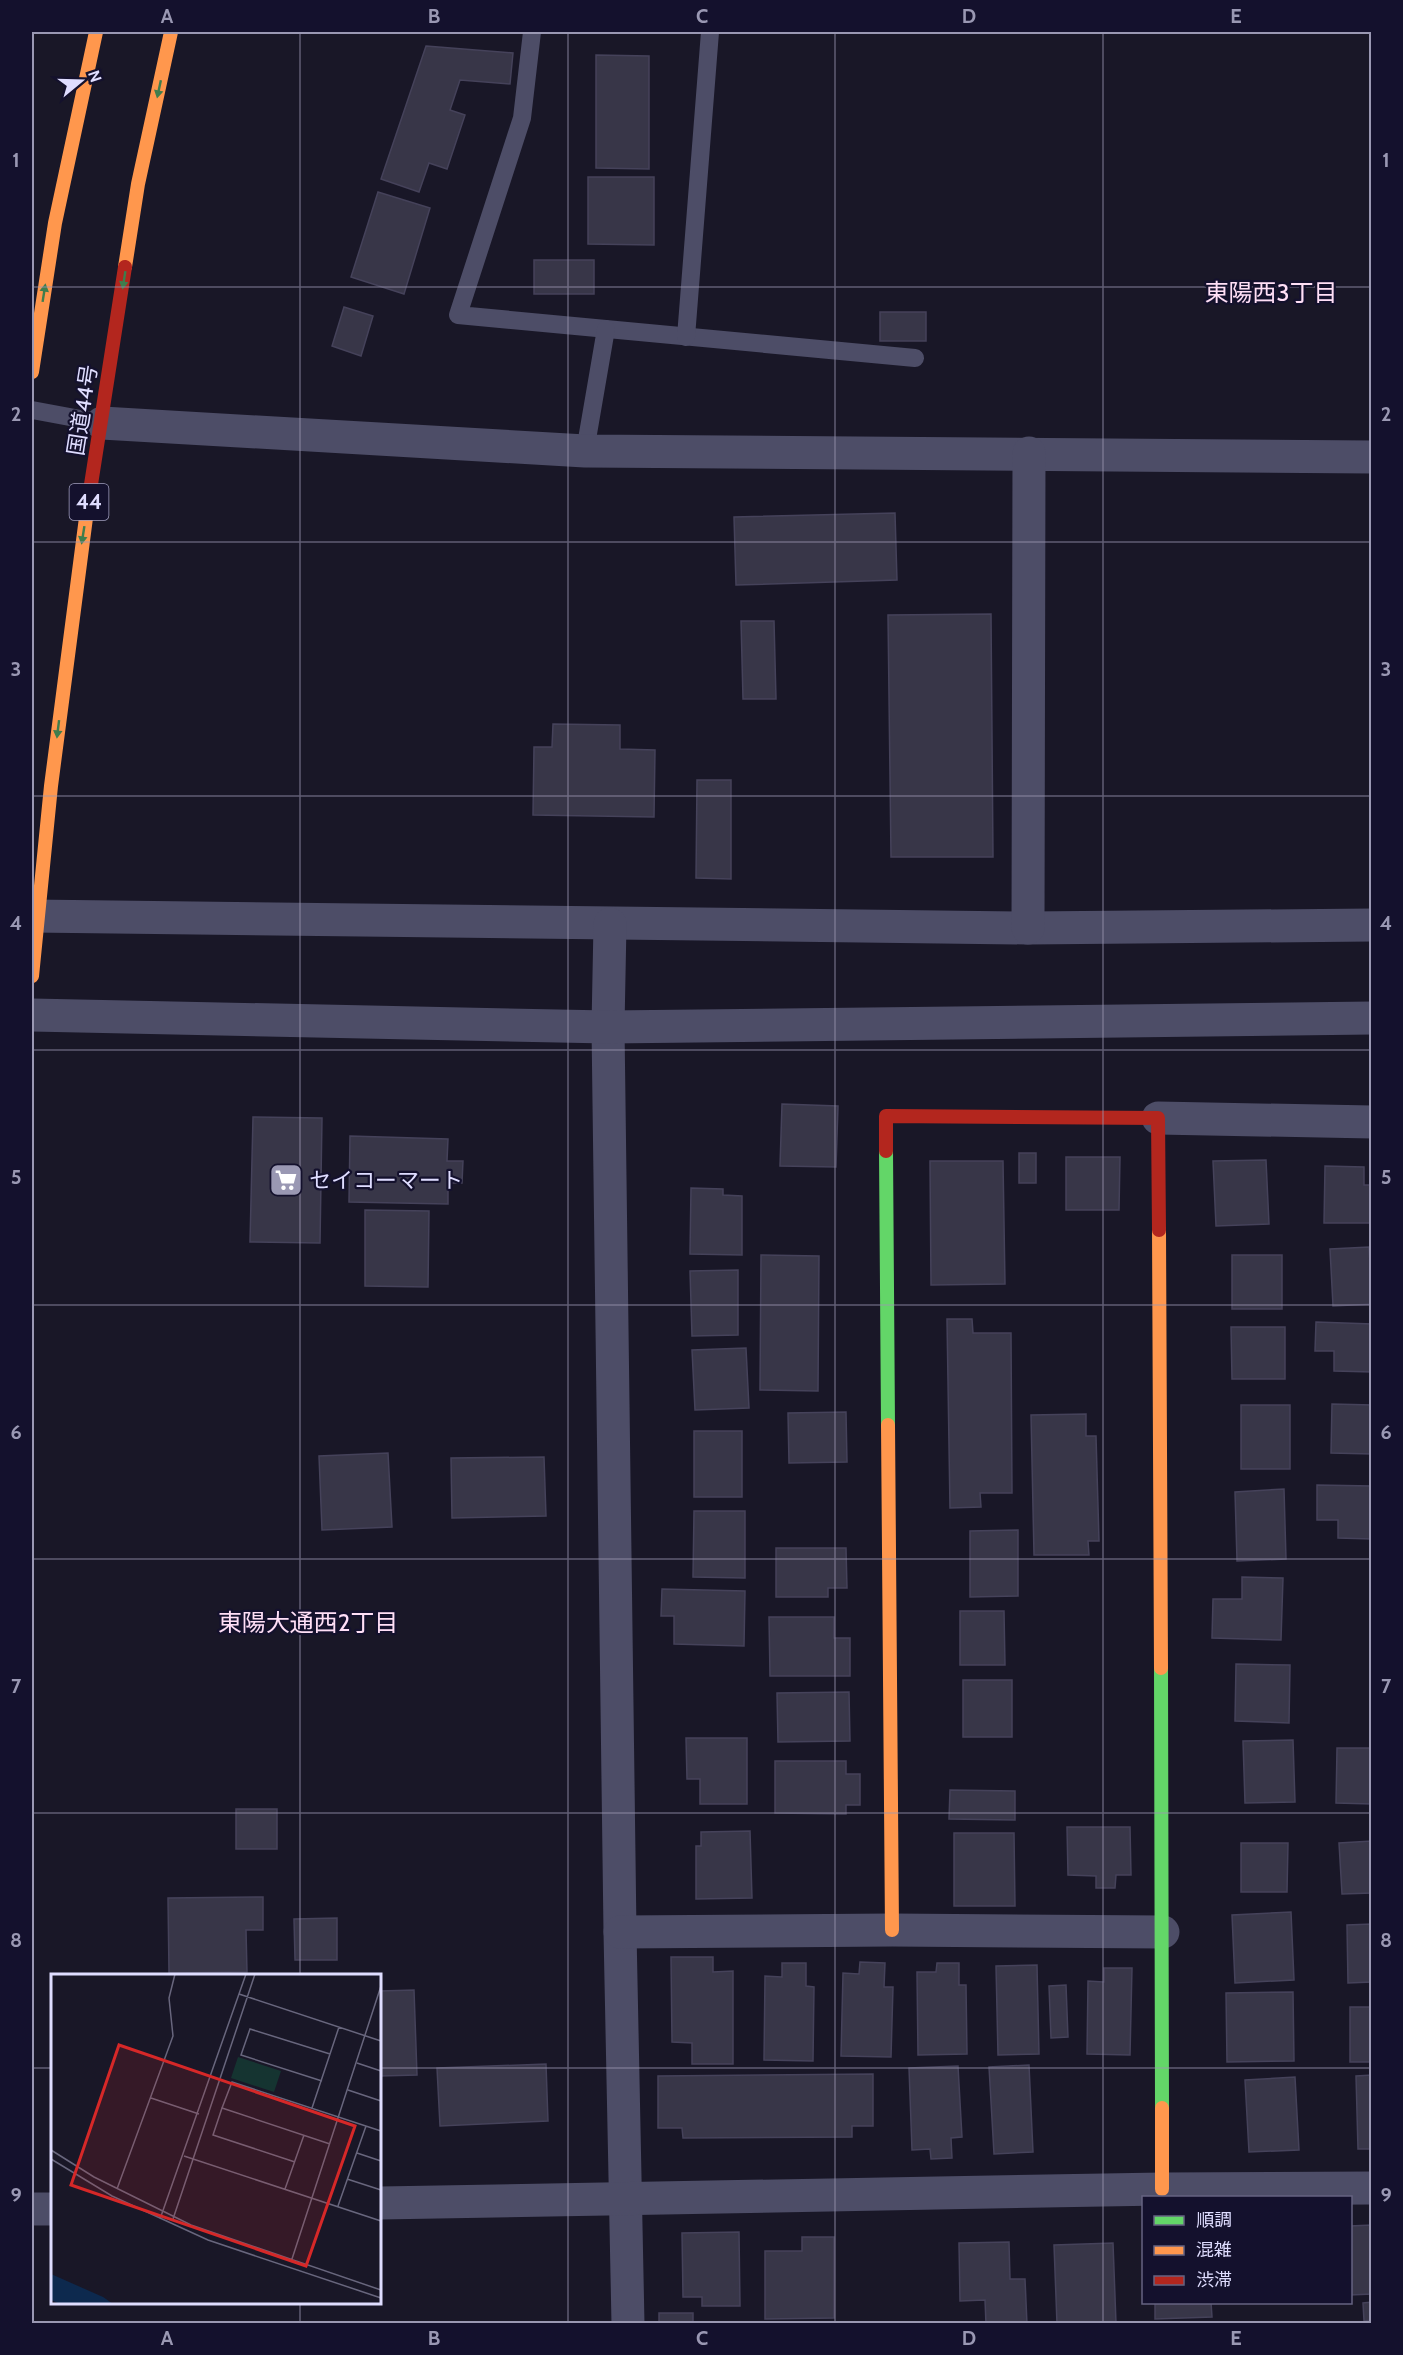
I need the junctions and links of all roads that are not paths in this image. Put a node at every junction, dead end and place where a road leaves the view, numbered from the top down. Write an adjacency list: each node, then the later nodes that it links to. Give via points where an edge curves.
1 (96, 32): 8 (main road, one-way to 1, via 55,223)
2 (171, 32): 10 (main road, 国道44号 / 44, one-way to 10, via 138,184)
3 (532, 32): 5 (lane, via 522,118 458,315)
4 (710, 32): 6 (lane)
5 (606, 329): 6 (lane); 11 (lane)
6 (686, 337): 7 (lane)
7 (915, 358)
8 (32, 372)
9 (32, 410): 10 (lane)
10 (102, 423): 11 (street); 14 (main road, 国道44号 / 44, one-way to 14, via 79,560)
11 (585, 451): 12 (street)
12 (1029, 453): 13 (street); 17 (street)
13 (1371, 457)
14 (35, 916): 15 (street); 18 (main road, 国道44号 / 44)
15 (610, 924): 17 (street); 21 (street)
16 (1371, 925): 17 (street)
17 (1028, 928)
18 (32, 976)
19 (32, 1015): 21 (street)
20 (1371, 1018): 21 (street)
21 (608, 1028): 25 (street)
22 (1158, 1118): 23 (street); 24 (main road, via 886,1116); 26 (main road)
23 (1371, 1122)
24 (892, 1930): 25 (street); 26 (street)
25 (620, 1932): 29 (street)
26 (1163, 1932): 28 (main road)
27 (1371, 2188): 28 (street)
28 (1162, 2189): 29 (street)
29 (626, 2199): 30 (street); 33 (street)
30 (381, 2203)
31 (32, 2209): 32 (street)
32 (51, 2209)
33 (628, 2324)

